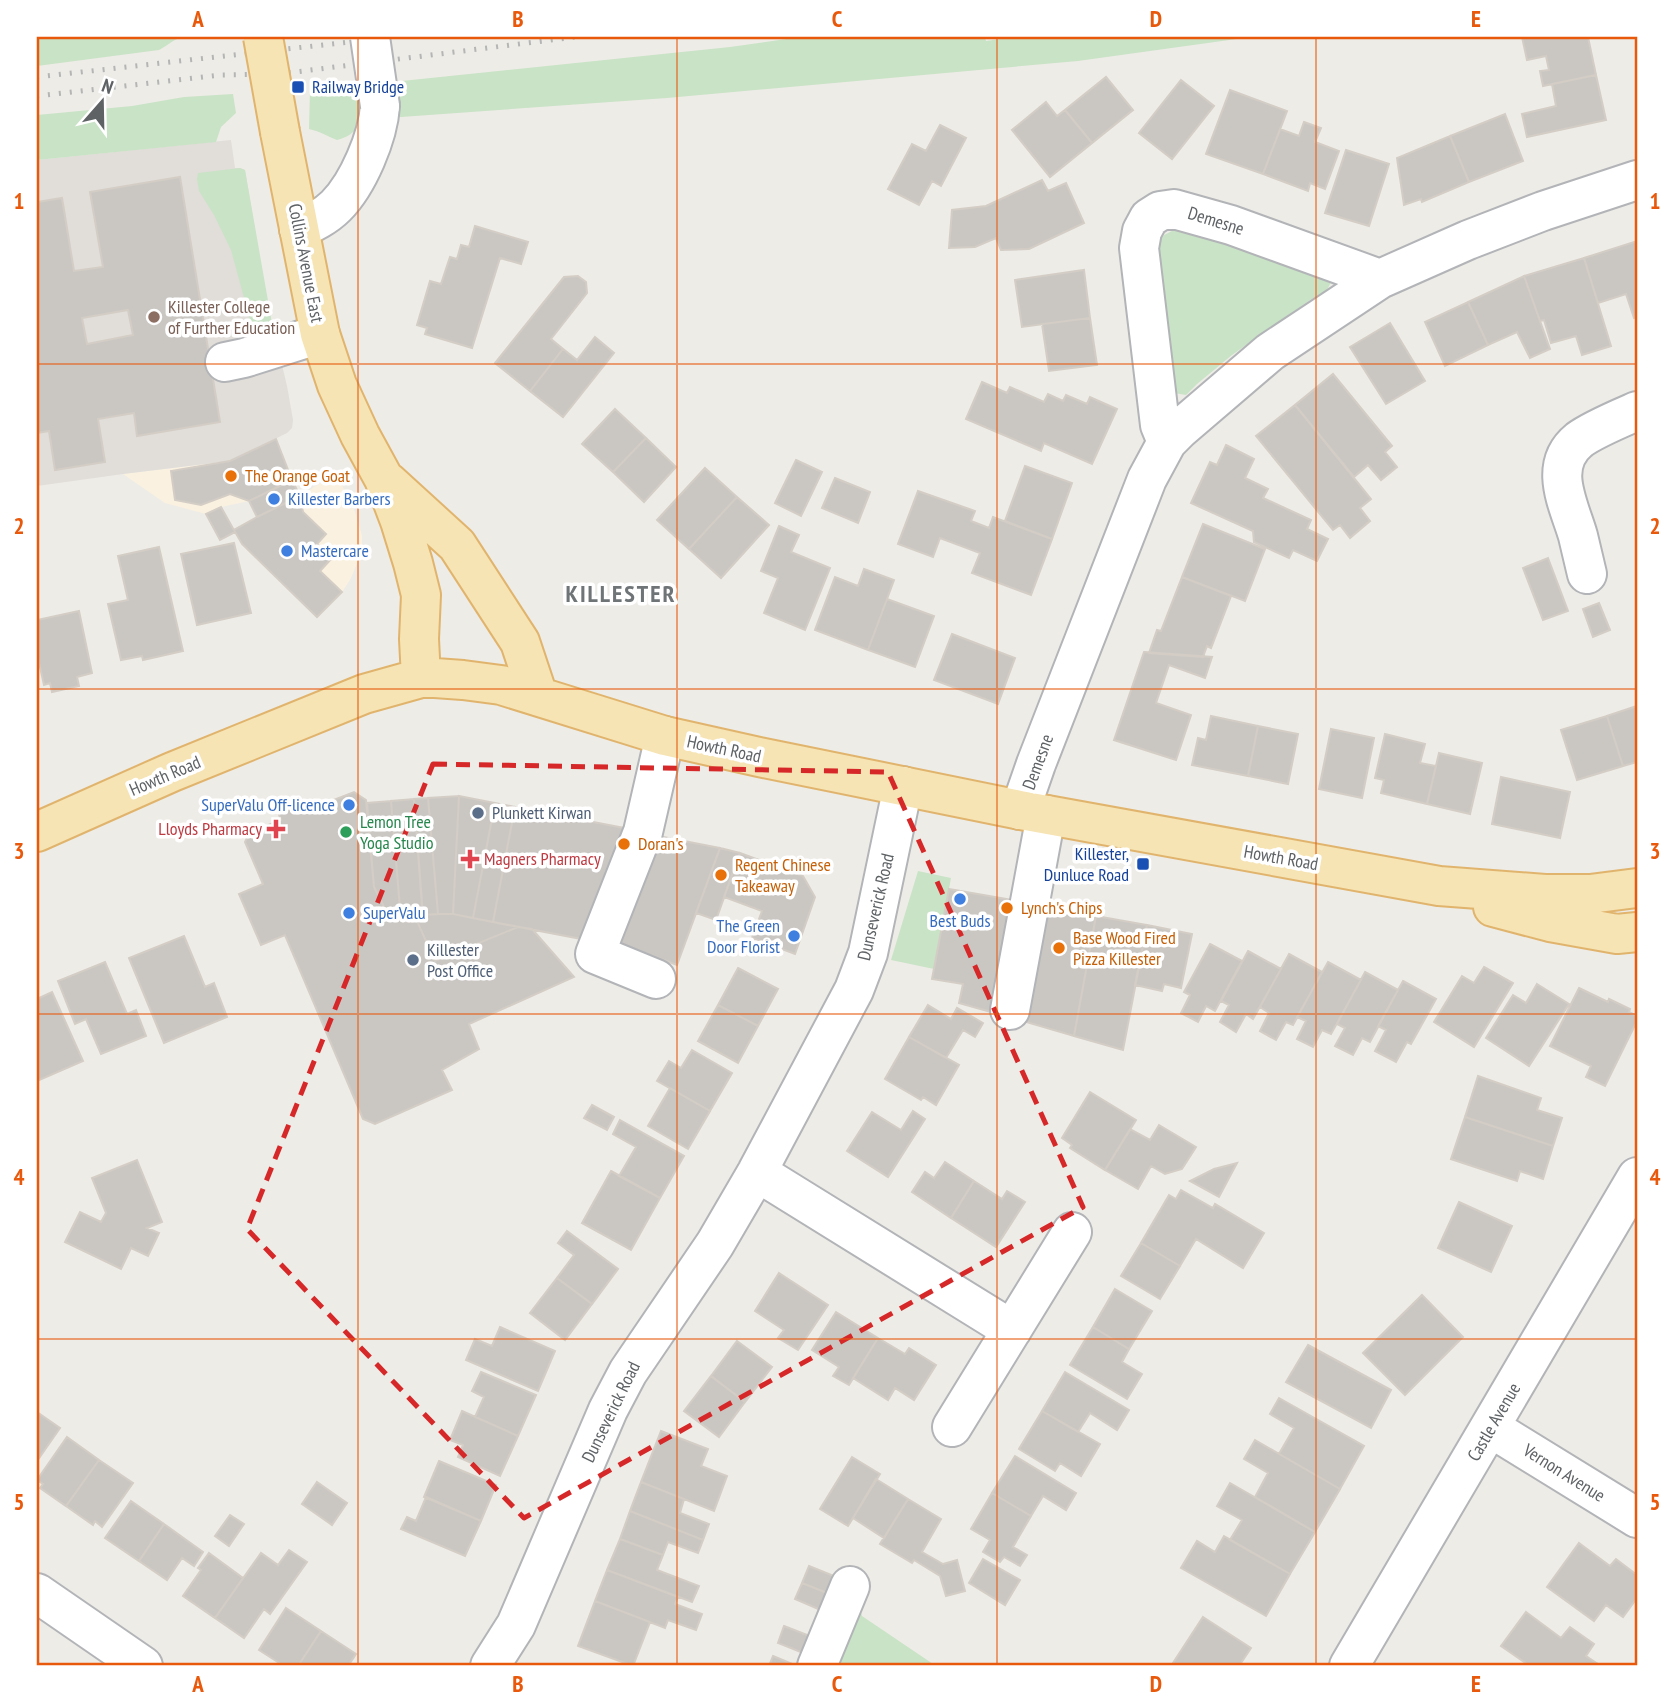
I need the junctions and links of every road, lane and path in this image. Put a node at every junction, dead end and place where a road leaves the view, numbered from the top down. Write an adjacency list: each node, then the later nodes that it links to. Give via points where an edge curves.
1 (263, 37): 4 (main road, Collins Avenue East, bridge)
2 (370, 37): 4 (street, bridge, via 380,106 373,144 338,204)
3 (1637, 180): 5 (street, Demesne, via 1493,230)
4 (299, 229): 6 (main road, Collins Avenue East)
5 (1380, 279): 9 (street, Demesne, via 1270,352); 9 (street, Demesne, via 1174,209 1149,218 1139,248 1160,425)
6 (320, 334): 7 (street); 10 (main road, Collins Avenue East, via 337,385)
7 (225, 362)
8 (1637, 411): 11 (street, via 1580,439 1563,461 1563,488)
9 (1167, 442): 16 (street, Demesne, via 1147,479 1036,764)
10 (384, 479): 12 (main road, Collins Avenue East, via 421,596); 13 (main road, Collins Avenue East, via 457,545 520,642)
11 (1587, 574)
12 (421, 678): 13 (main road, Howth Road, via 489,683); 17 (main road, Howth Road, via 354,697)
13 (538, 696): 14 (main road, Howth Road)
14 (665, 736): 15 (main road, Howth Road); 21 (street, via 643,832 595,954)
15 (903, 786): 16 (main road, Howth Road); 23 (street, Dunseverick Road, via 868,953 854,990)
16 (1033, 812): 18 (main road, Howth Road); 22 (street, Demesne)
17 (37, 832)
18 (1439, 886): 19 (main road, Howth Road, via 1545,894); 20 (main road, Howth Road, via 1496,909)
19 (1637, 887)
20 (1630, 936)
21 (656, 979)
22 (1010, 1010)
23 (757, 1172): 26 (street); 33 (street, Dunseverick Road, via 608,1410 516,1625)
24 (1637, 1177): 28 (street, Castle Avenue)
25 (1072, 1233): 26 (street)
26 (1012, 1330): 27 (street)
27 (952, 1427)
28 (1491, 1428): 29 (street, Vernon Avenue); 35 (street, Castle Avenue)
29 (1637, 1518)
30 (849, 1586): 34 (street)
31 (37, 1593): 32 (street)
32 (143, 1666)
33 (490, 1666)
34 (817, 1666)
35 (1349, 1666)

